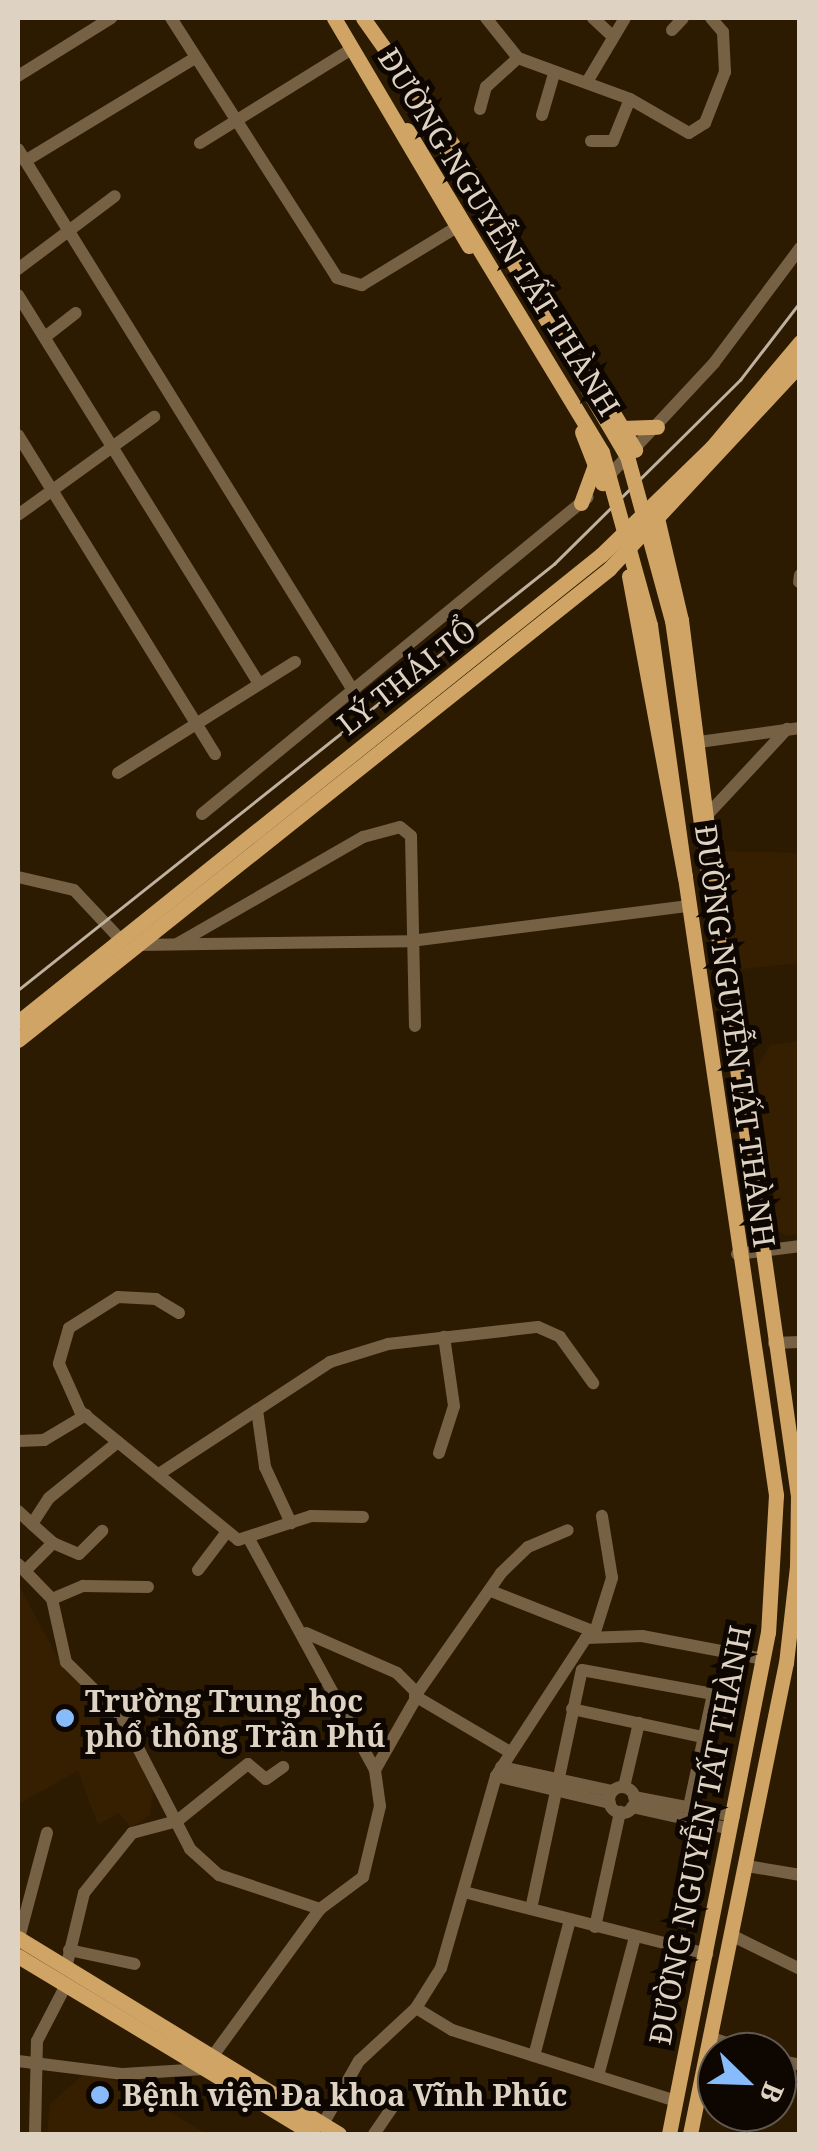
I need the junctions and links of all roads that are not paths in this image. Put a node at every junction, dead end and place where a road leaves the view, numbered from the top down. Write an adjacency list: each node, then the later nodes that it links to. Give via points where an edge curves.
1 (111, 18): 16 (street)
2 (171, 18): 13 (street)
3 (334, 18): 12 (main road, ĐƯỜNG NGUYỄN TẤT THÀNH)
4 (363, 18): 21 (main road, ĐƯỜNG NGUYỄN TẤT THÀNH)
5 (486, 18): 14 (street)
6 (593, 18): 11 (street)
7 (625, 18): 11 (street)
8 (683, 18): 10 (street)
9 (711, 18): 18 (street, via 722,32 725,72 705,123 688,133)
10 (672, 30)
11 (609, 33): 17 (street)
12 (353, 48): 22 (street); 23 (main road, ĐƯỜNG NGUYỄN TẤT THÀNH)
13 (194, 58): 22 (street); 26 (street)
14 (518, 58): 15 (street); 19 (street, via 486,86)
15 (554, 74): 17 (street); 20 (street)
16 (18, 76)
17 (587, 82): 18 (street)
18 (630, 99): 24 (street, via 613,142)
19 (480, 109)
20 (542, 114)
21 (427, 117): 37 (main road, via 457,150); 71 (main road, ĐƯỜNG NGUYỄN TẤT THÀNH, bridge, via 627,456 672,620)
22 (234, 122): 25 (street); 28 (street, via 349,283 362,285)
23 (407, 130): 28 (main road); 73 (main road, ĐƯỜNG NGUYỄN TẤT THÀNH, bridge, via 602,452 650,625)
24 (591, 141)
25 (200, 143)
26 (21, 155): 29 (street)
27 (115, 196): 29 (street)
28 (457, 227): 39 (main road)
29 (67, 228): 31 (street); 62 (street)
30 (800, 248): 40 (street)
31 (18, 269)
32 (18, 295): 34 (street)
33 (76, 313): 34 (street)
34 (45, 337): 43 (street)
35 (800, 342): 50 (main road, LÝ THÁI TỔ)
36 (800, 364): 49 (main road, LÝ THÁI TỔ)
37 (609, 404): 39 (main road, via 598,424); 41 (main road)
38 (154, 417): 43 (street)
39 (579, 426): 45 (main road)
40 (657, 427): 41 (main road); 44 (street)
41 (622, 428): 44 (main road)
42 (18, 434): 47 (street)
43 (114, 446): 47 (street); 61 (street)
44 (635, 450): 46 (street)
45 (595, 456): 46 (main road); 48 (main road)
46 (602, 483): 48 (street)
47 (54, 488): 51 (street); 63 (street)
48 (581, 503): 62 (street)
49 (677, 504): 52 (main road, LÝ THÁI TỔ); 54 (main road)
50 (654, 505): 52 (main road); 53 (main road, LÝ THÁI TỔ)
51 (18, 515)
52 (659, 522): 54 (main road); 55 (main road, LÝ THÁI TỔ)
53 (619, 538): 55 (main road); 70 (main road, LÝ THÁI TỔ)
54 (664, 546): 56 (main road)
55 (624, 555): 57 (main road, LÝ THÁI TỔ); 58 (main road)
56 (669, 565): 58 (main road, via 649,558); 65 (main road)
57 (602, 574): 59 (main road); 70 (main road, LÝ THÁI TỔ)
58 (628, 574): 59 (main road)
59 (634, 594): 73 (main road)
60 (295, 662): 61 (street)
61 (259, 683): 63 (street)
62 (354, 692): 69 (street)
63 (197, 722): 66 (street); 67 (street)
64 (794, 728): 65 (street); 68 (street)
65 (699, 742): 68 (main road)
66 (215, 754)
67 (118, 773)
68 (709, 813): 71 (main road)
69 (202, 814)
70 (240, 853): 75 (main road, LÝ THÁI TỔ); 77 (main road, LÝ THÁI TỔ)
71 (708, 874): 83 (main road, ĐƯỜNG NGUYỄN TẤT THÀNH)
72 (18, 877): 75 (street, via 74,890)
73 (685, 878): 74 (main road, ĐƯỜNG NGUYỄN TẤT THÀNH)
74 (689, 906): 76 (street); 84 (main road, ĐƯỜNG NGUYỄN TẤT THÀNH)
75 (120, 939): 79 (main road, LÝ THÁI TỔ)
76 (411, 941): 78 (street); 78 (street, via 411,836 400,827 363,837); 81 (street)
77 (137, 944): 78 (street); 79 (main road, LÝ THÁI TỔ)
78 (174, 946)
79 (79, 982): 80 (main road, LÝ THÁI TỔ); 82 (main road, LÝ THÁI TỔ)
80 (18, 1022)
81 (415, 1026)
82 (18, 1040)
83 (744, 1134): 84 (main road); 86 (main road, ĐƯỜNG NGUYỄN TẤT THÀNH)
84 (720, 1138): 87 (main road, ĐƯỜNG NGUYỄN TẤT THÀNH)
85 (800, 1246): 86 (street)
86 (760, 1251): 87 (street); 91 (main road, ĐƯỜNG NGUYỄN TẤT THÀNH)
87 (737, 1254): 98 (main road, ĐƯỜNG NGUYỄN TẤT THÀNH)
88 (178, 1313): 94 (street, via 156,1299 118,1297 68,1328 58,1364)
89 (444, 1337): 92 (street, via 551,1330); 93 (street, via 330,1362); 97 (street, via 454,1406)
90 (800, 1342): 91 (street)
91 (774, 1343): 99 (main road, ĐƯỜNG NGUYỄN TẤT THÀNH)
92 (593, 1384)
93 (257, 1410): 100 (street); 104 (street, via 266,1467)
94 (86, 1416): 95 (street, via 44,1440); 96 (street)
95 (18, 1441)
96 (118, 1442): 100 (street); 105 (street, via 49,1498)
97 (439, 1453)
98 (770, 1456): 99 (main road); 118 (main road, ĐƯỜNG NGUYỄN TẤT THÀNH, via 775,1568)
99 (796, 1463): 119 (main road, ĐƯỜNG NGUYỄN TẤT THÀNH)
100 (162, 1472): 108 (street)
101 (18, 1511): 105 (street)
102 (602, 1516): 117 (street, via 612,1578)
103 (363, 1517): 104 (street)
104 (291, 1523): 109 (street)
105 (32, 1524): 110 (street)
106 (102, 1530): 110 (street, via 79,1554)
107 (568, 1530): 114 (street, via 528,1547)
108 (226, 1533): 109 (street); 112 (street)
109 (250, 1541): 116 (street)
110 (53, 1543): 111 (street)
111 (22, 1566): 115 (street)
112 (198, 1570)
113 (148, 1586): 115 (street, via 83,1586)
114 (491, 1591): 117 (street); 120 (street)
115 (52, 1599): 131 (street, via 66,1662 122,1717)
116 (304, 1631): 120 (street); 126 (street)
117 (595, 1632): 118 (street); 124 (street)
118 (764, 1659): 132 (main road, ĐƯỜNG NGUYỄN TẤT THÀNH)
119 (793, 1665): 133 (main road, ĐƯỜNG NGUYỄN TẤT THÀNH)
120 (416, 1696): 124 (street); 126 (street)
121 (572, 1708): 122 (street); 123 (street, via 582,1670 712,1694); 128 (street)
122 (639, 1723): 123 (street); 129 (street)
123 (704, 1738): 130 (street)
124 (510, 1752): 127 (street)
125 (283, 1767): 131 (street, via 266,1779 248,1764)
126 (375, 1770): 138 (street, via 380,1806 363,1877)
127 (498, 1772): 128 (street); 137 (street)
128 (558, 1785): 129 (street); 139 (street)
129 (622, 1800): 130 (street); 132 (street); 141 (street)
130 (689, 1807): 132 (street)
131 (177, 1821): 138 (street, via 220,1875); 145 (street, via 132,1833 84,1893)
132 (733, 1822): 133 (main road); 146 (main road, ĐƯỜNG NGUYỄN TẤT THÀNH)
133 (755, 1828): 135 (main road, ĐƯỜNG NGUYỄN TẤT THÀNH)
134 (46, 1833): 144 (street)
135 (748, 1866): 136 (street); 142 (main road, ĐƯỜNG NGUYỄN TẤT THÀNH)
136 (800, 1875)
137 (468, 1892): 139 (street); 151 (street, via 454,1940)
138 (320, 1908): 156 (street)
139 (531, 1910): 140 (street)
140 (570, 1920): 141 (street); 153 (street)
141 (595, 1926): 143 (street)
142 (733, 1936): 149 (street); 152 (main road, ĐƯỜNG NGUYỄN TẤT THÀNH)
143 (635, 1937): 146 (street); 157 (street)
144 (18, 1938): 150 (main road)
145 (69, 1950): 148 (street); 150 (street)
146 (707, 1954): 159 (main road, ĐƯỜNG NGUYỄN TẤT THÀNH)
147 (18, 1956): 150 (main road)
148 (135, 1964)
149 (800, 1969)
150 (66, 1976): 155 (street, via 37,2041); 156 (main road)
151 (416, 2008): 153 (street); 161 (street, via 359,2061)
152 (713, 2032)
153 (534, 2056): 157 (street)
154 (18, 2061): 155 (street)
155 (38, 2062): 156 (street, via 124,2074); 162 (street)
156 (208, 2063): 161 (main road)
157 (598, 2076): 159 (street)
158 (400, 2096): 164 (street)
159 (676, 2101): 165 (main road, ĐƯỜNG NGUYỄN TẤT THÀNH)
160 (697, 2103): 166 (main road, ĐƯỜNG NGUYỄN TẤT THÀNH)
161 (318, 2129): 163 (main road)
162 (35, 2134)
163 (340, 2134)
164 (374, 2134)
165 (669, 2134)
166 (690, 2134)

